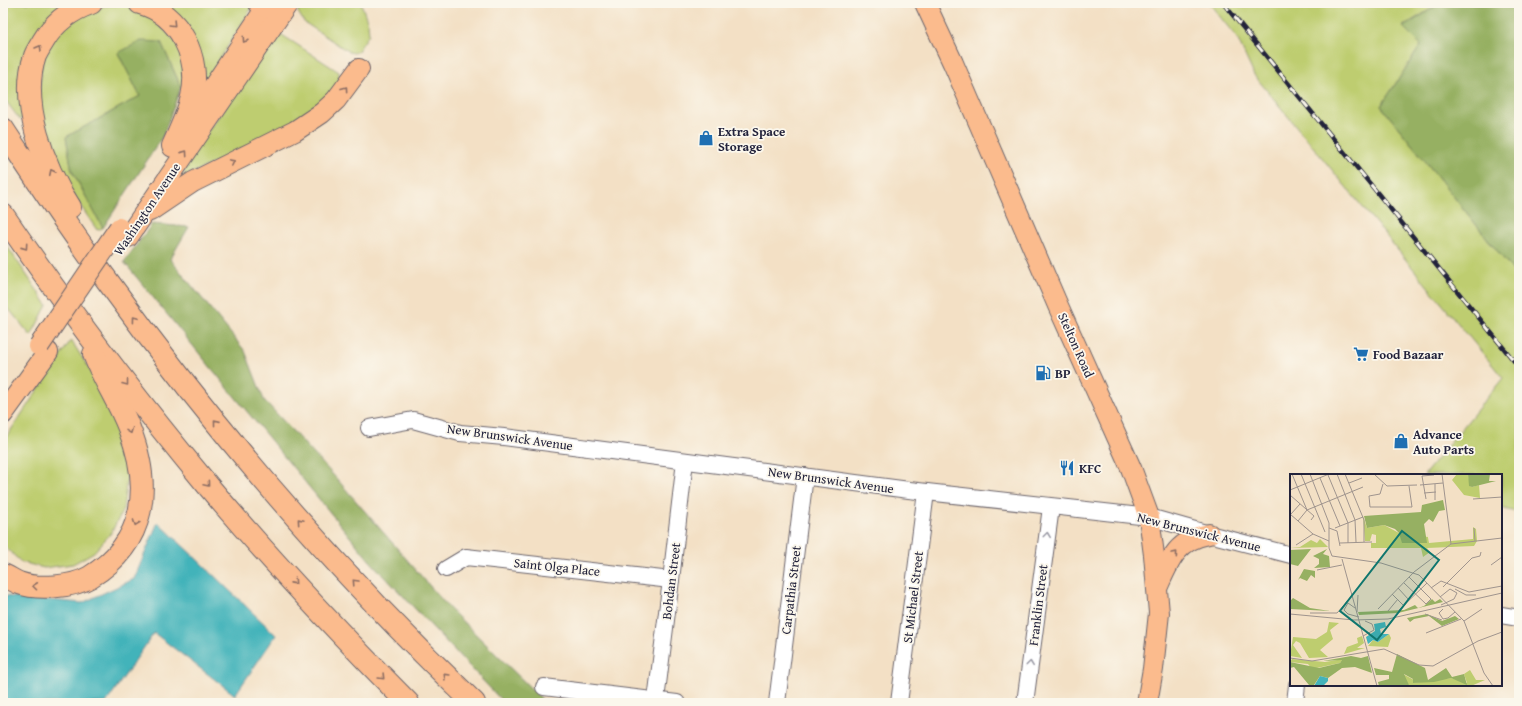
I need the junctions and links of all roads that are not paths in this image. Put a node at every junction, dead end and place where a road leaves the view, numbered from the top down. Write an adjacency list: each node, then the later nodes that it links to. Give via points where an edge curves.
1 (90, 3): 12 (highway, one-way to 1, via 93,242 65,198 43,154 33,120 31,96 31,73 35,55 49,30 66,16)
2 (140, 3): 8 (highway, one-way to 8, via 161,13 170,21 185,41 190,53 194,72 192,96)
3 (288, 3): 10 (main road, Washington Avenue, one-way to 3)
4 (925, 3): 22 (main road, Stelton Road, via 1131,468)
5 (265, 4): 8 (main road, Washington Avenue, one-way to 8)
6 (359, 69): 10 (main road, one-way to 6, via 193,182 295,131 322,113 336,100)
7 (3, 129): 12 (highway)
8 (173, 146): 11 (main road, Washington Avenue)
9 (3, 215): 13 (highway, one-way to 13)
10 (139, 219): 11 (main road, Washington Avenue)
11 (124, 232): 14 (main road, Washington Avenue)
12 (108, 282): 36 (highway, one-way to 12, via 372,601 265,481 164,358)
13 (85, 330): 26 (highway, one-way to 26, via 100,371 135,445 142,484 138,522 119,554 104,569 87,579 68,585 39,587 19,584); 35 (highway, one-way to 35, via 220,499 348,641)
14 (43, 349): 15 (main road, Washington Avenue); 16 (main road, Washington Avenue)
15 (3, 395)
16 (3, 414)
17 (369, 428): 18 (street, New Brunswick Avenue, via 414,420 460,432)
18 (684, 461): 19 (street, New Brunswick Avenue); 27 (street, Bohdan Street)
19 (805, 476): 20 (street, New Brunswick Avenue); 38 (street, Carpathia Street)
20 (926, 492): 21 (street, New Brunswick Avenue); 39 (street, St Michael Street)
21 (1051, 507): 22 (street, New Brunswick Avenue); 40 (street, Franklin Street, one-way to 21)
22 (1149, 517): 23 (street, New Brunswick Avenue); 28 (main road, Stelton Road)
23 (1209, 534): 24 (street, New Brunswick Avenue); 28 (main road, one-way to 23, via 1169,561 1183,544 1195,537)
24 (1290, 555)
25 (446, 569): 27 (street, Saint Olga Place, via 466,557)
26 (3, 575)
27 (672, 580): 33 (street, Bohdan Street)
28 (1157, 588): 41 (main road, Stelton Road, via 1158,613)
29 (1502, 615): 30 (street)
30 (1519, 618)
31 (1297, 686): 34 (street)
32 (544, 688): 33 (street)
33 (656, 700): 37 (street)
34 (1295, 702)
35 (408, 703)
36 (474, 703)
37 (677, 703)
38 (777, 703)
39 (900, 703)
40 (1025, 703)
41 (1147, 703)

